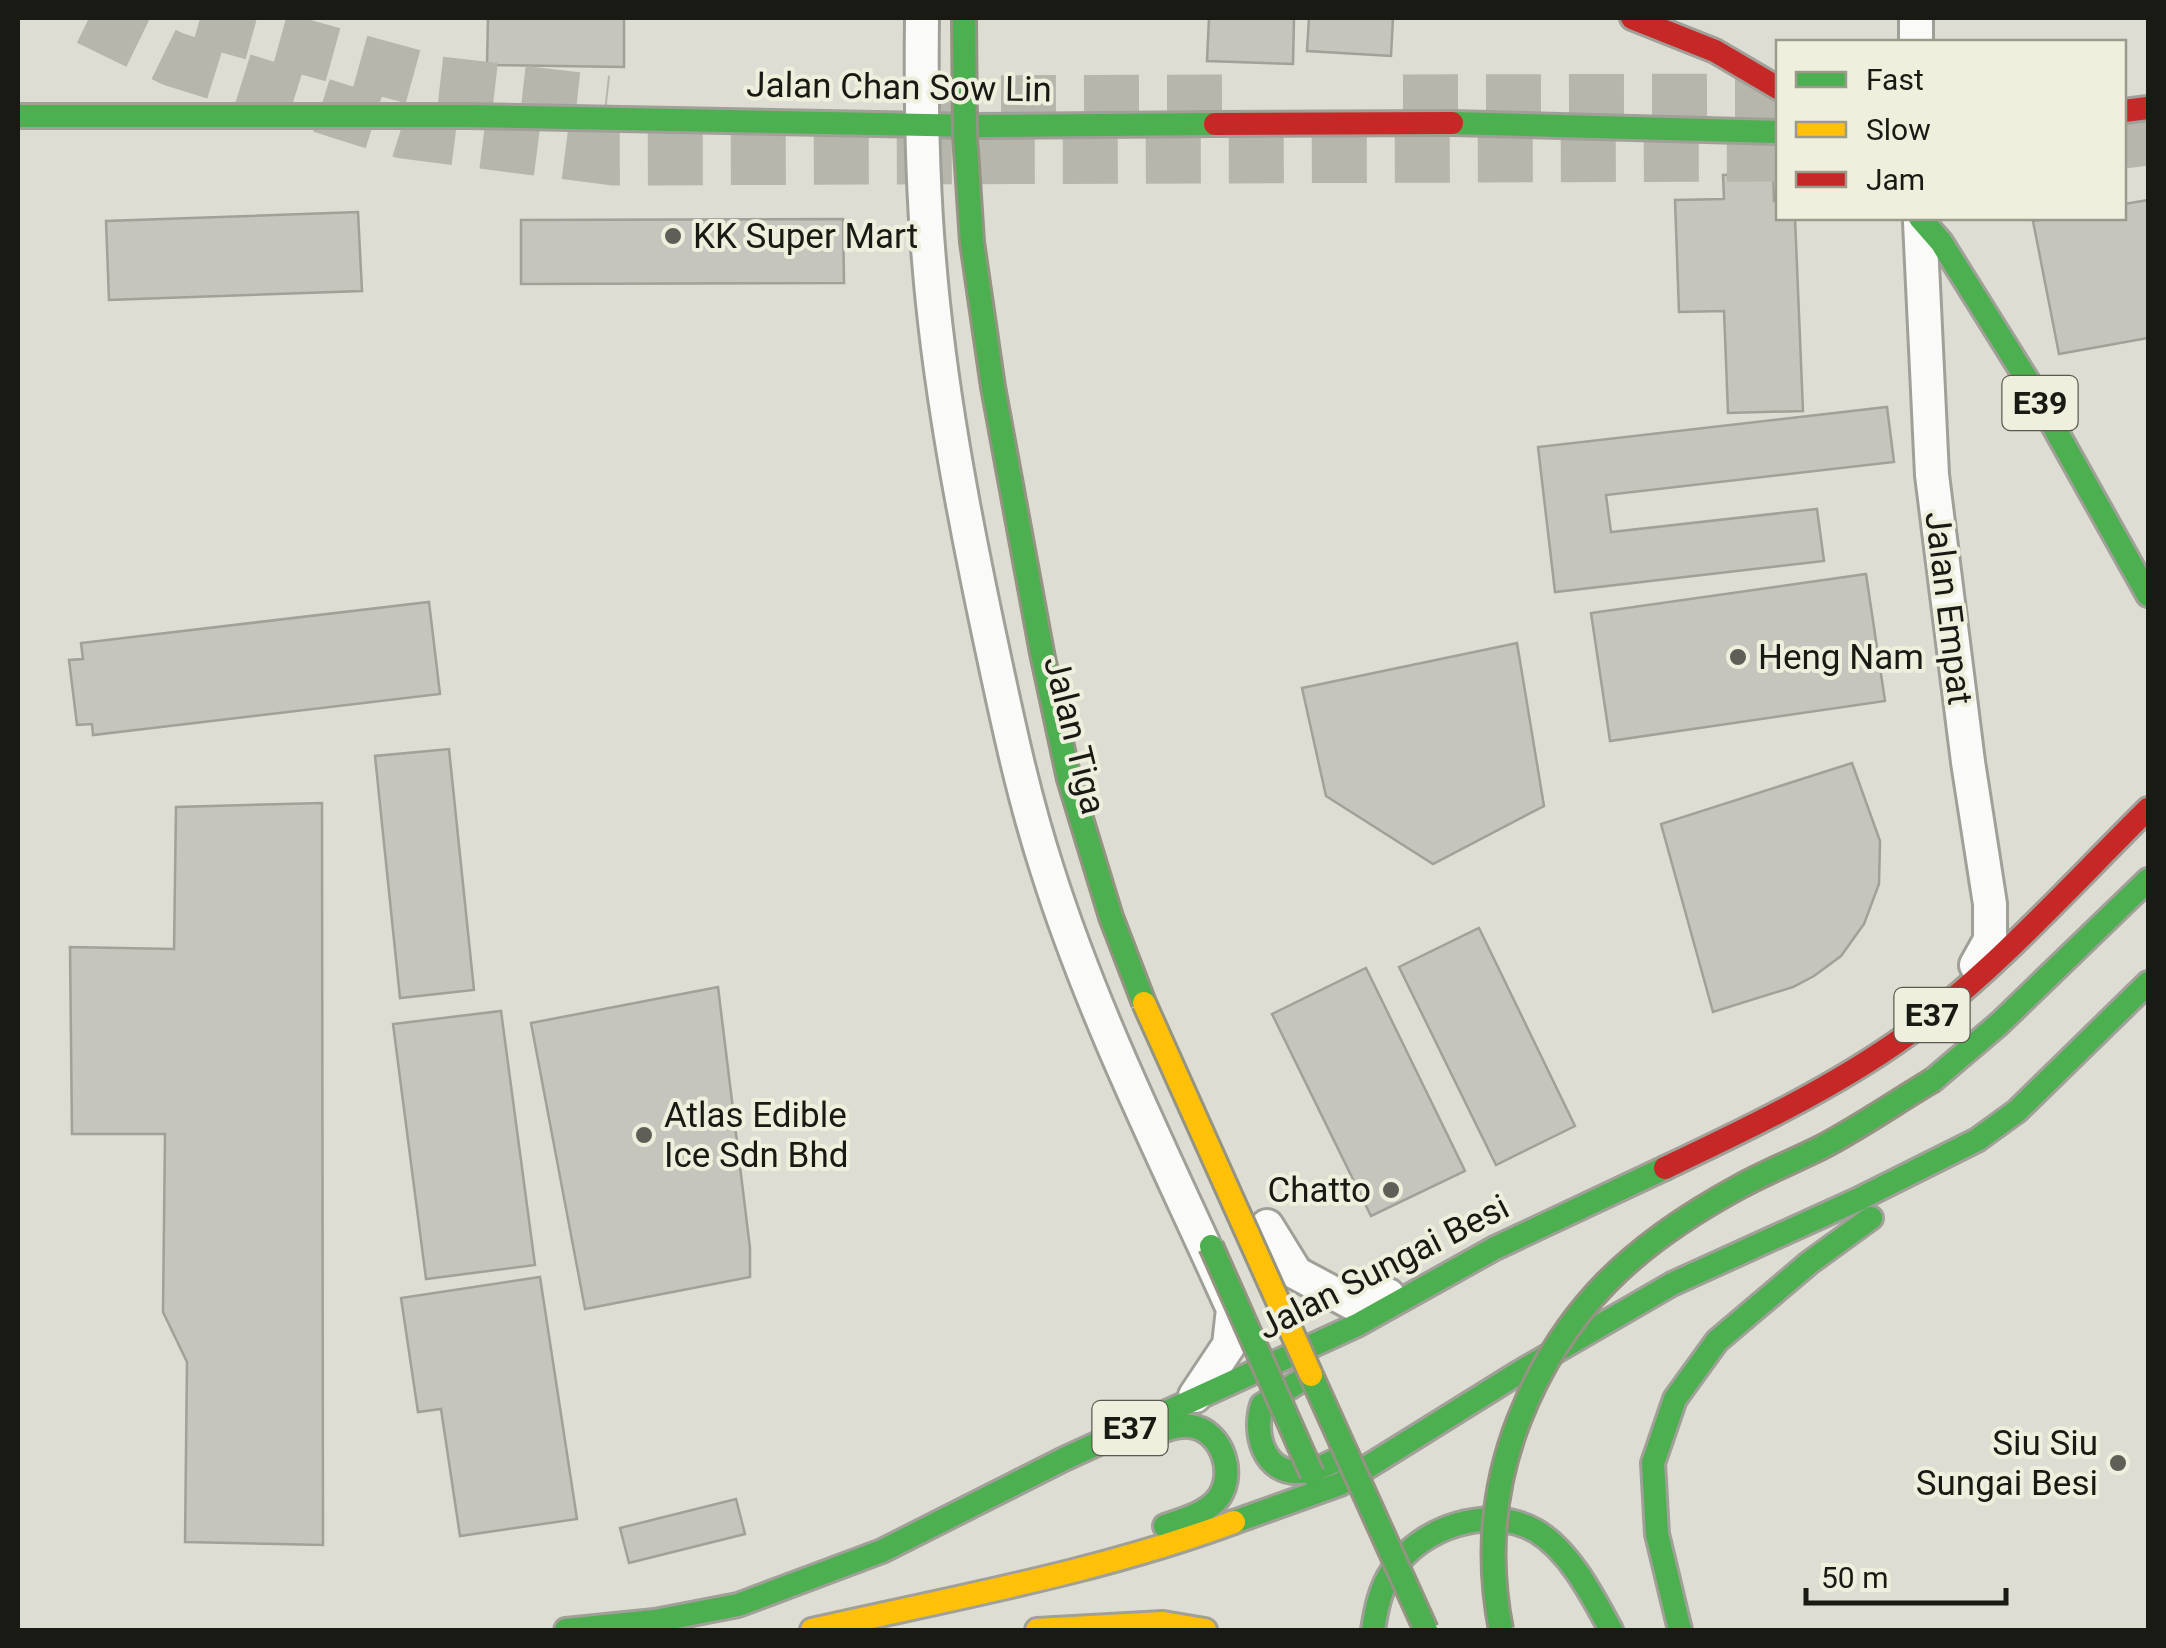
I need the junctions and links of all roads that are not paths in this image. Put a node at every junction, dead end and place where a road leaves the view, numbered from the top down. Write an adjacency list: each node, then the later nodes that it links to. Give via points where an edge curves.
1 (925, 18): 9 (street, Jalan Tiga); 27 (main road, bridge, via 944,303 1039,807 1088,963)
2 (964, 18): 36 (main road, bridge, via 972,242 993,387 1070,779 1110,917 1152,1024)
3 (977, 18): 10 (street, Jalan Tiga)
4 (1632, 18): 7 (main road, via 1716,51)
5 (1679, 18): 6 (main road, via 1721,34)
6 (1776, 69)
7 (1776, 87)
8 (18, 116): 9 (main road, Jalan Chan Sow Lin)
9 (921, 123): 10 (main road, Jalan Chan Sow Lin); 25 (street, Jalan Tiga, via 942,374 970,542 1026,799 1100,1015 1233,1308 1229,1345)
10 (977, 126): 11 (main road, Jalan Chan Sow Lin, via 1442,123); 23 (street, Jalan Tiga, via 991,322 1040,589 1083,784 1162,1021 1210,1131 1296,1273 1352,1304)
11 (1776, 132)
12 (1920, 220): 20 (street, Jalan Empat, via 1932,475 1990,904 1990,940)
13 (1922, 220): 16 (main road, E39, via 2031,386)
14 (1944, 220): 15 (main road, E39, via 2042,374)
15 (2148, 566)
16 (2148, 595)
17 (2148, 809): 20 (main road, Jalan Sungai Besi / E37)
18 (2148, 880): 37 (main road, bridge, via 1933,1080 1678,1225 1586,1305 1550,1352 1501,1468 1490,1530)
19 (2148, 984): 21 (main road, via 2018,1111)
20 (1963, 990): 22 (main road, Jalan Sungai Besi / E37, via 1841,1076)
21 (1977, 1140): 24 (main road, via 1672,1284); 39 (main road, via 1809,1264 1717,1342 1675,1398 1653,1463 1657,1534)
22 (1672, 1164): 23 (main road, Jalan Sungai Besi / E37); 24 (main road, via 1262,1405 1259,1437 1279,1468 1301,1472)
23 (1426, 1285): 25 (main road, Jalan Sungai Besi / E37, via 1357,1325)
24 (1520, 1372): 29 (main road, via 1340,1484 1192,1538)
25 (1192, 1400): 26 (main road, Jalan Sungai Besi / E37)
26 (970, 1508): 29 (main road, via 1171,1428 1209,1433 1227,1468 1220,1496 1192,1516); 30 (main road, Jalan Sungai Besi / E37, via 738,1605)
27 (1332, 1518)
28 (1362, 1584): 35 (main road)
29 (984, 1591): 31 (main road)
30 (566, 1630)
31 (812, 1630)
32 (1038, 1630): 33 (main road, via 1163,1623)
33 (1205, 1630)
34 (1373, 1630): 38 (main road, via 1381,1591 1399,1560 1454,1524 1478,1519 1537,1532 1563,1558)
35 (1385, 1630)
36 (1426, 1630)
37 (1501, 1630)
38 (1611, 1630)
39 (1680, 1630)

